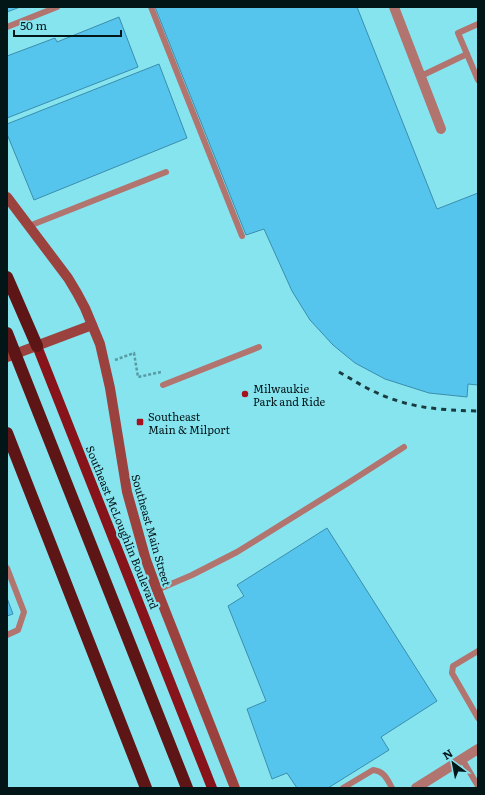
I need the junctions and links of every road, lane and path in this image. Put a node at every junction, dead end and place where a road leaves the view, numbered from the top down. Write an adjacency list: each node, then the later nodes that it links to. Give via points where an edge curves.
1 (57, 7): 5 (lane)
2 (151, 7): 13 (lane)
3 (394, 7): 7 (street)
4 (478, 24): 6 (lane, via 458,32)
5 (7, 27)
6 (467, 54): 7 (lane); 8 (lane)
7 (421, 76): 9 (street)
8 (478, 80)
9 (442, 129)
10 (166, 172): 12 (lane)
11 (7, 197): 12 (street, Southeast Main Street)
12 (29, 226): 15 (street, Southeast Main Street, via 68,278)
13 (242, 236)
14 (7, 277): 17 (highway, Southeast McLoughlin Boulevard)
15 (92, 325): 17 (street); 20 (street, Southeast Main Street)
16 (7, 333): 19 (highway)
17 (37, 346): 19 (street); 35 (main road, Southeast McLoughlin Boulevard)
18 (259, 347): 22 (lane)
19 (11, 355): 34 (highway)
20 (105, 363): 21 (path, via 134,353 138,376); 26 (street, Southeast Main Street, via 127,492)
21 (161, 372)
22 (163, 385)
23 (7, 433): 33 (highway)
24 (404, 447): 26 (lane, via 237,552)
25 (7, 568): 27 (lane, via 24,612 18,630)
26 (157, 590): 36 (street, Southeast Main Street)
27 (7, 635)
28 (478, 651): 29 (lane, via 452,666 452,673)
29 (478, 718)
30 (478, 749): 31 (street)
31 (462, 760): 32 (lane); 39 (street)
32 (478, 786)
33 (146, 788)
34 (187, 788)
35 (212, 788)
36 (235, 788)
37 (343, 788): 38 (lane, via 373,770 384,774)
38 (392, 788)
39 (416, 788)

